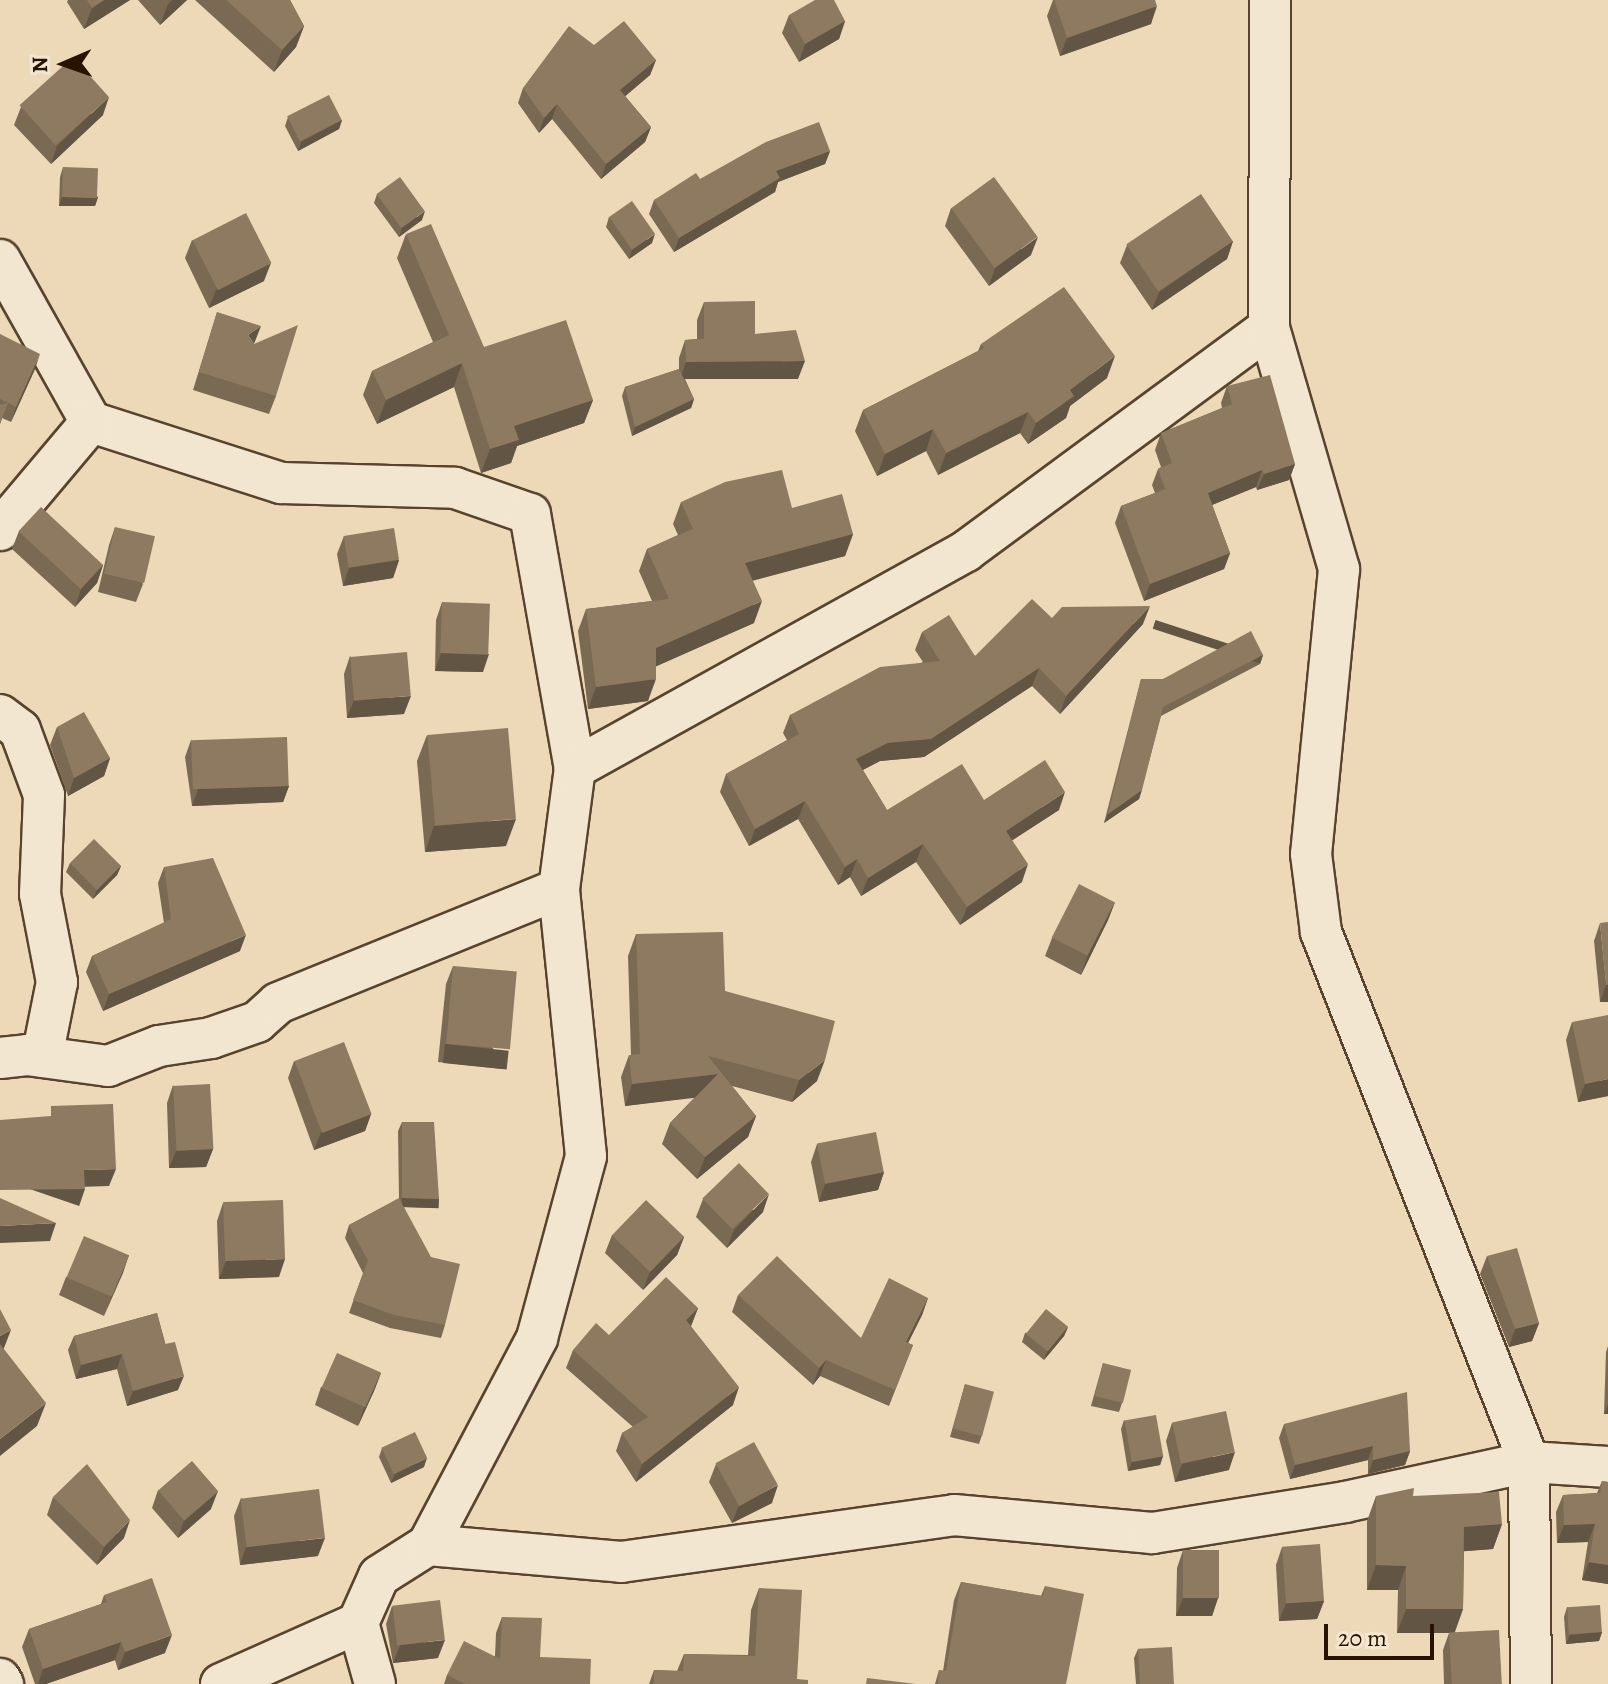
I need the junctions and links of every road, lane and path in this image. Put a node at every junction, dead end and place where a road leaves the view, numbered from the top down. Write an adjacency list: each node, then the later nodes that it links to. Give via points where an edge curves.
1 (1270, 0): 3 (street)
2 (0, 260): 4 (street)
3 (1269, 328): 7 (street, via 966,551); 11 (street, via 1339,569 1311,854 1321,932)
4 (91, 422): 5 (street); 7 (street, via 281,483 455,488 530,514)
5 (0, 530)
6 (0, 715): 9 (street, via 20,730 44,795 40,894 57,982)
7 (575, 768): 8 (street)
8 (559, 889): 9 (street, via 278,1003 257,1022 211,1038 159,1046 108,1066); 13 (street, via 586,1156 537,1338)
9 (42, 1057): 10 (street)
10 (0, 1058)
11 (1529, 1462): 12 (street); 13 (street, via 1345,1502 1152,1533 954,1515 621,1562); 17 (street)
12 (1608, 1467)
13 (428, 1545): 14 (street, via 379,1576)
14 (358, 1623): 15 (street); 16 (street)
15 (221, 1684)
16 (375, 1684)
17 (1531, 1684)

